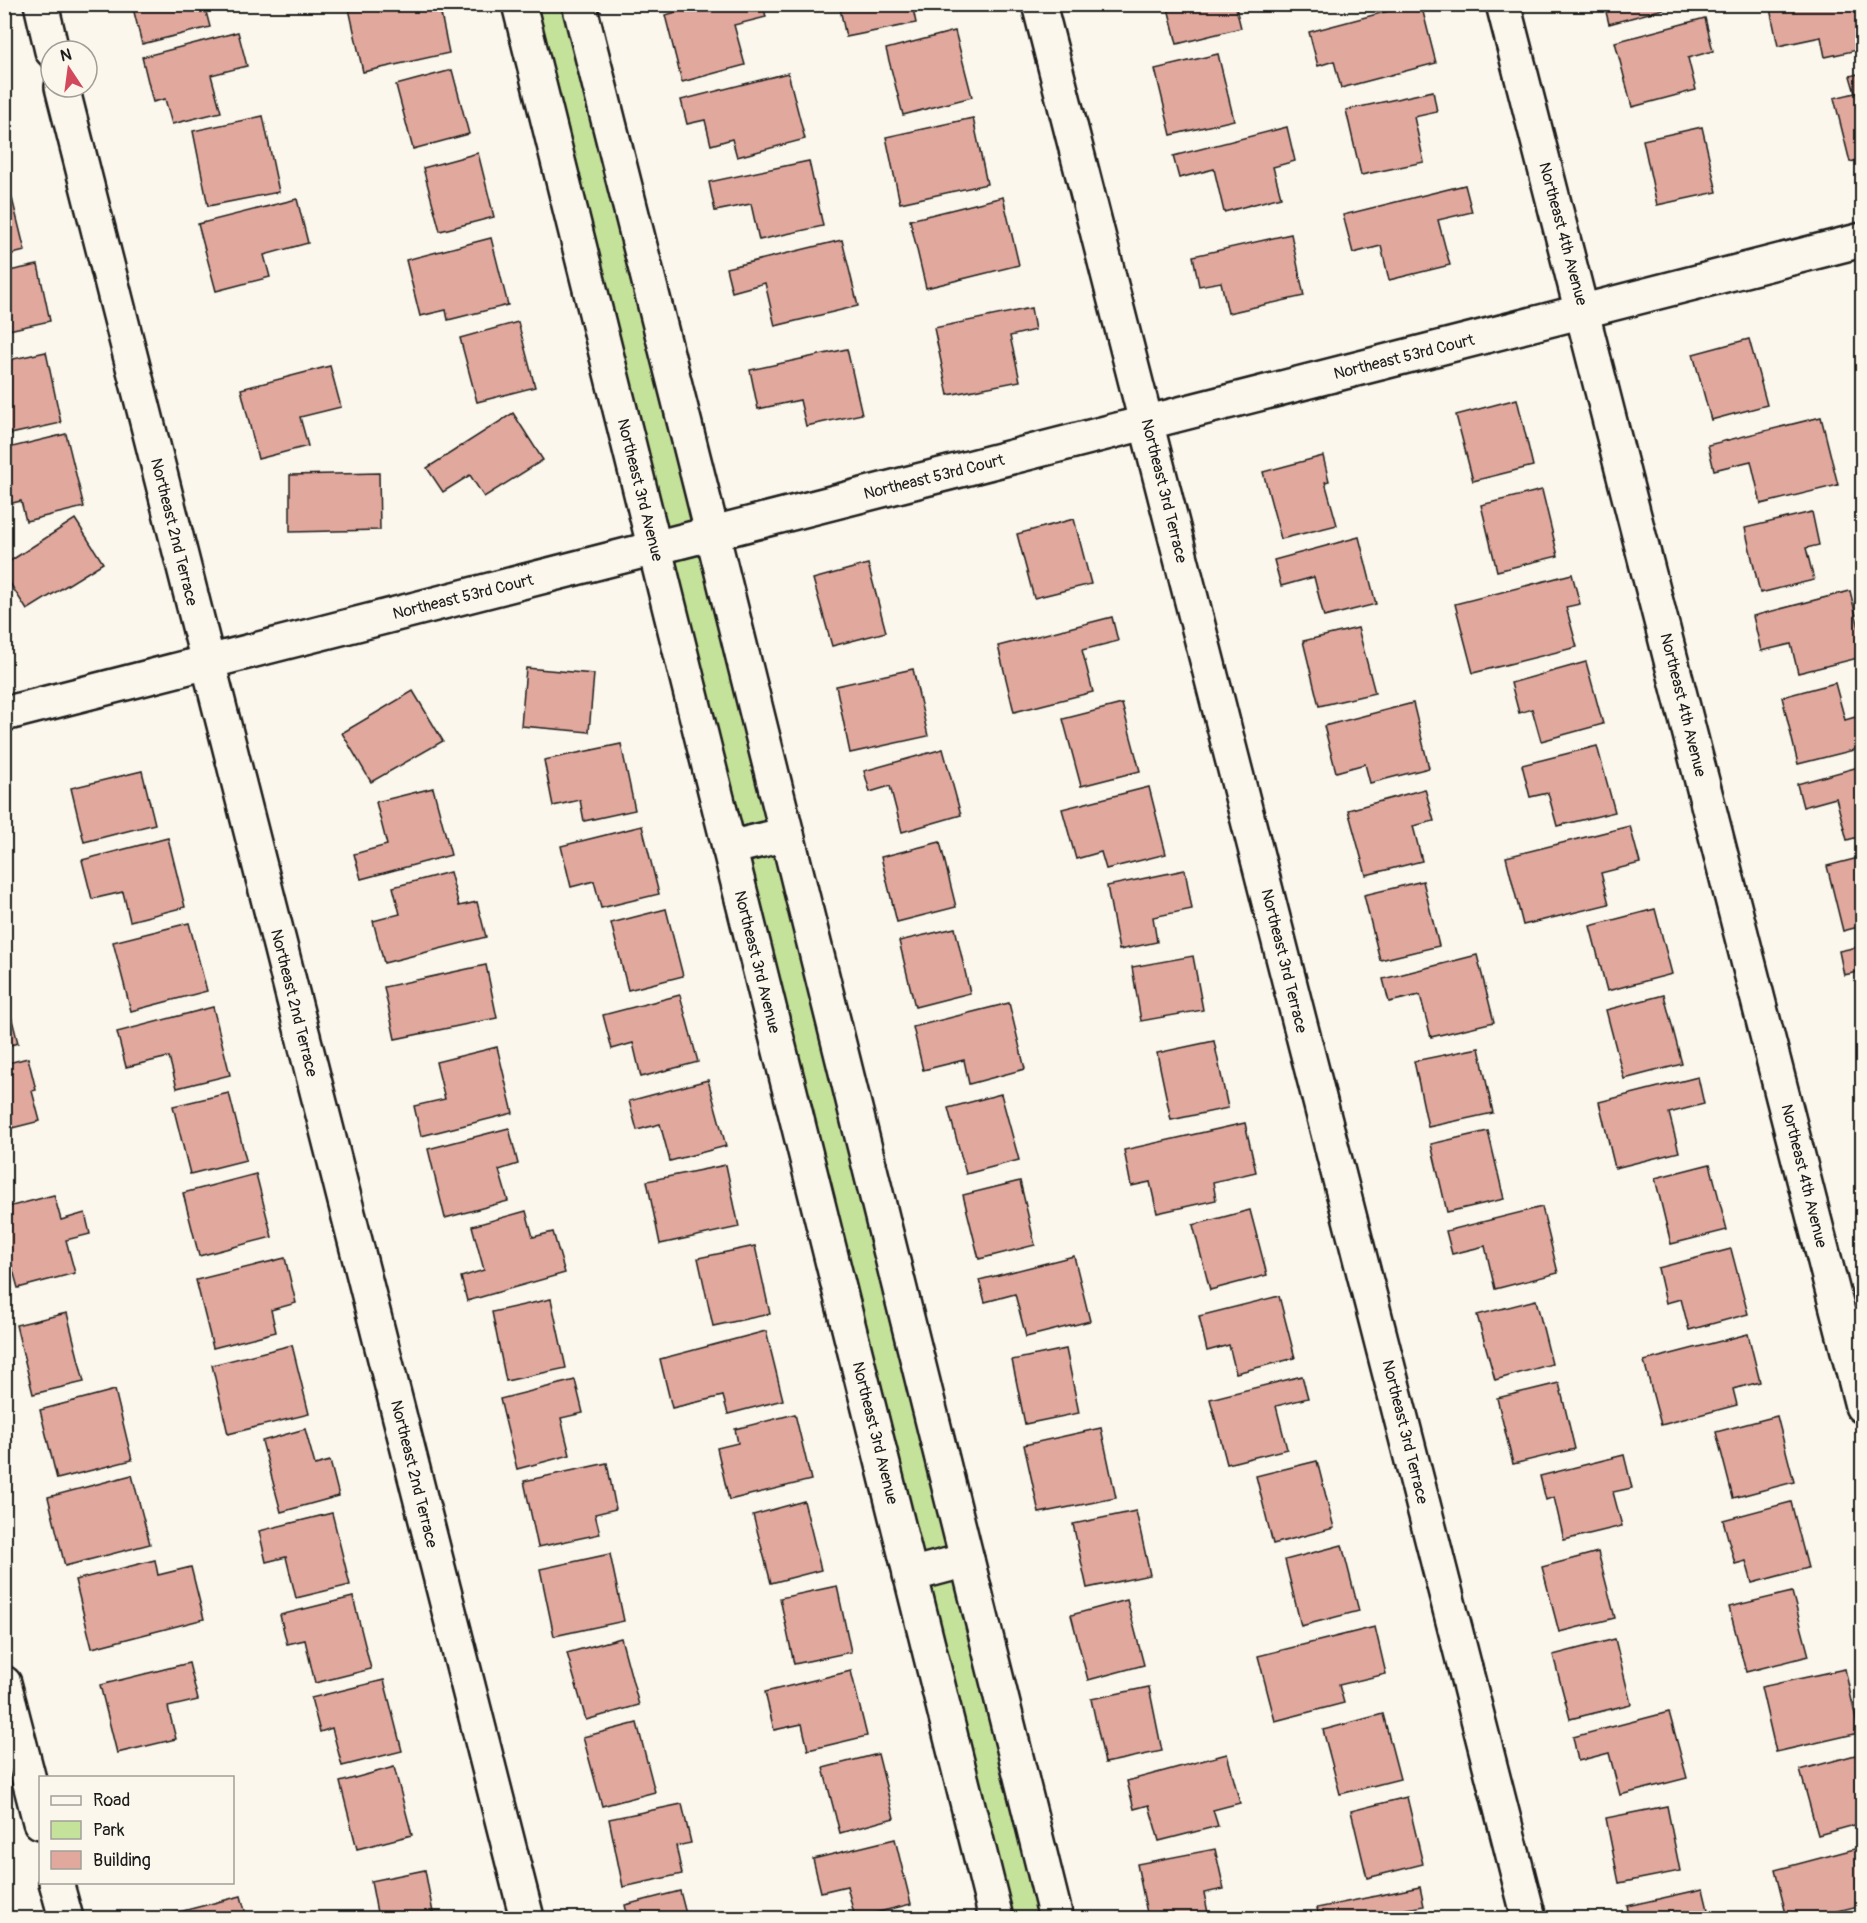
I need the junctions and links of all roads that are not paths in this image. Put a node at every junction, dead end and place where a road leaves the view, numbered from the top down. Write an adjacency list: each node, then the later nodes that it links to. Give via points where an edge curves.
1 (41, 4): 6 (street)
2 (519, 4): 12 (street, Northeast 3rd Avenue)
3 (579, 4): 11 (street)
4 (1039, 4): 10 (street, Northeast 3rd Terrace)
5 (1503, 4): 9 (street, Northeast 4th Avenue)
6 (49, 39)
7 (65, 99): 13 (street, Northeast 2nd Terrace)
8 (1863, 240): 9 (street, Northeast 53rd Court)
9 (1583, 311): 10 (street, Northeast 53rd Court); 17 (street, Northeast 4th Avenue)
10 (1146, 423): 11 (street, Northeast 53rd Court); 27 (street, Northeast 3rd Terrace)
11 (712, 533): 12 (street, Northeast 53rd Court); 15 (street)
12 (654, 548): 13 (street, Northeast 53rd Court); 16 (street, Northeast 3rd Avenue)
13 (207, 662): 14 (street, Northeast 53rd Court); 24 (street, Northeast 2nd Terrace)
14 (4, 714)
15 (787, 834): 16 (street); 18 (street)
16 (729, 848): 19 (street, Northeast 3rd Avenue)
17 (1863, 1406)
18 (967, 1560): 19 (street); 26 (street)
19 (910, 1575): 25 (street, Northeast 3rd Avenue)
20 (4, 1683): 21 (street)
21 (39, 1818)
22 (57, 1884): 23 (street)
23 (66, 1918)
24 (527, 1918)
25 (996, 1918)
26 (1056, 1918)
27 (1529, 1918)

